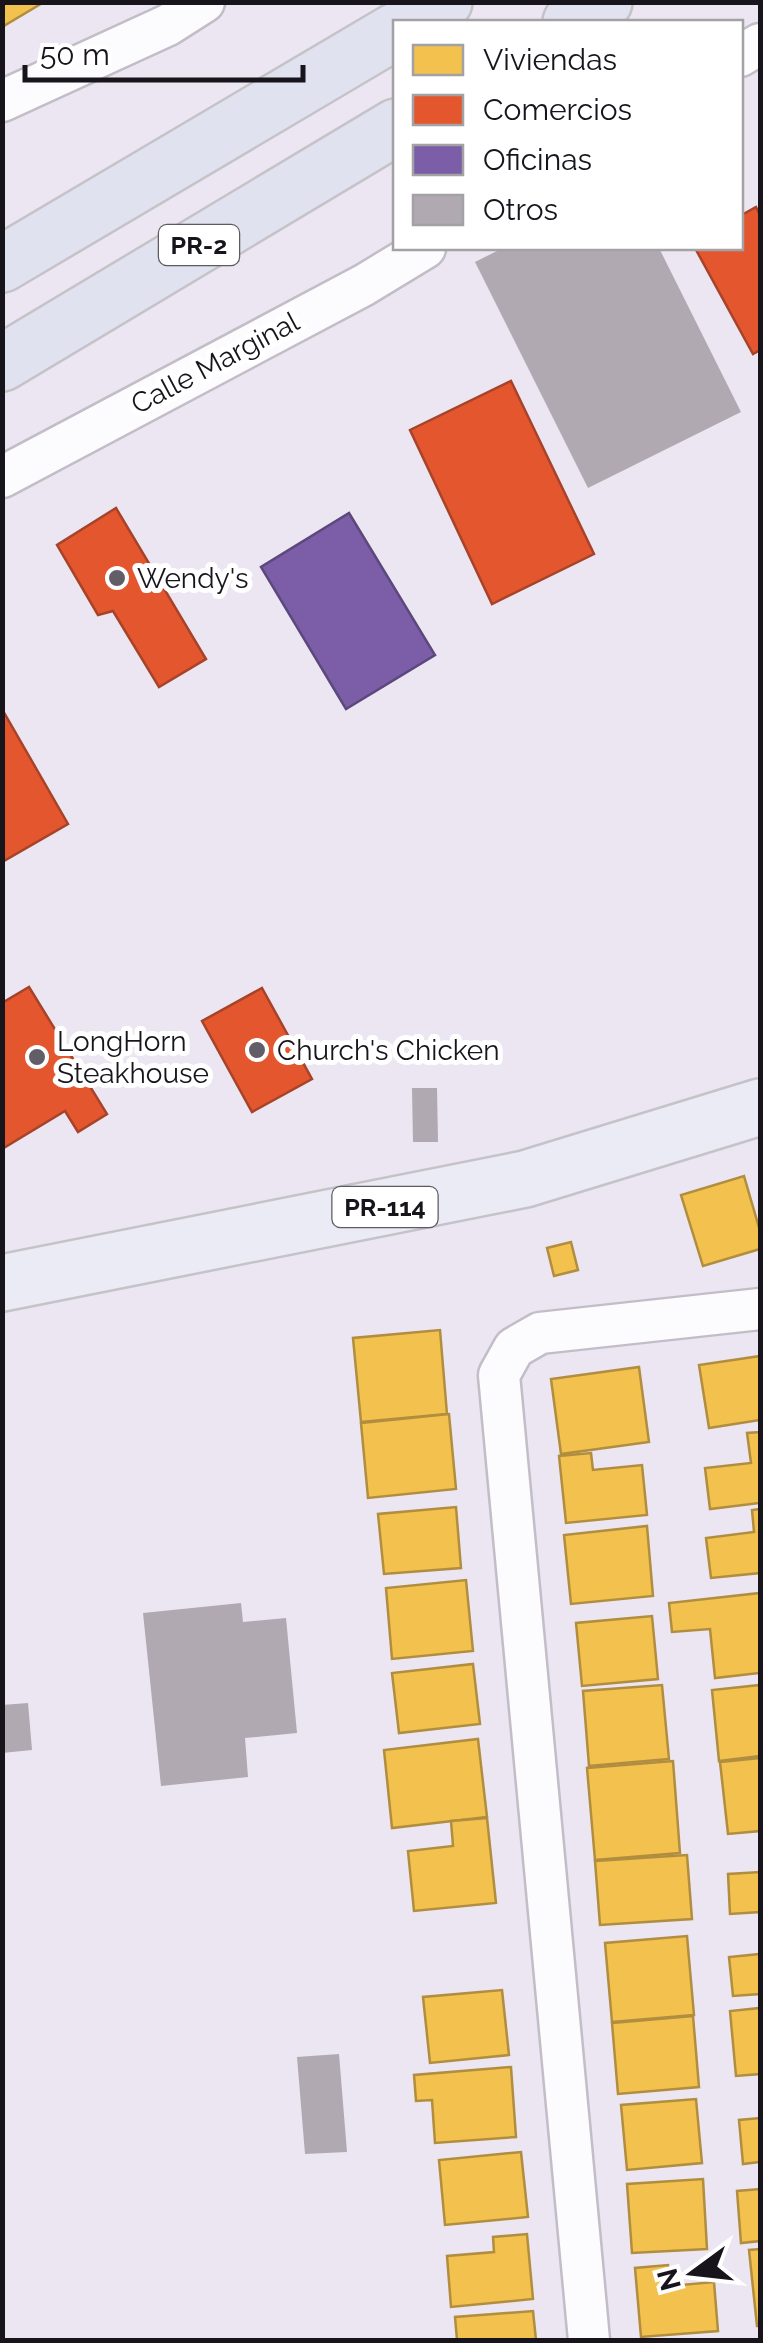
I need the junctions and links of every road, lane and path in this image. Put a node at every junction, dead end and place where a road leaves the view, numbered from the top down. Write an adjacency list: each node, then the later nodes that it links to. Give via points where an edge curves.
1 (204, 2): 7 (street)
2 (444, 2): 4 (highway)
3 (604, 2): 5 (highway)
4 (413, 20)
5 (574, 20)
6 (393, 33): 10 (highway)
7 (2, 101)
8 (393, 129): 11 (highway, PR-2)
9 (422, 250): 12 (street, Calle Marginal)
10 (2, 264)
11 (2, 362)
12 (2, 476)
13 (760, 1106): 14 (main road, PR-114, via 525,1179)
14 (2, 1283)
15 (760, 1309): 16 (street, via 540,1333 514,1348 499,1375)
16 (589, 2340)

